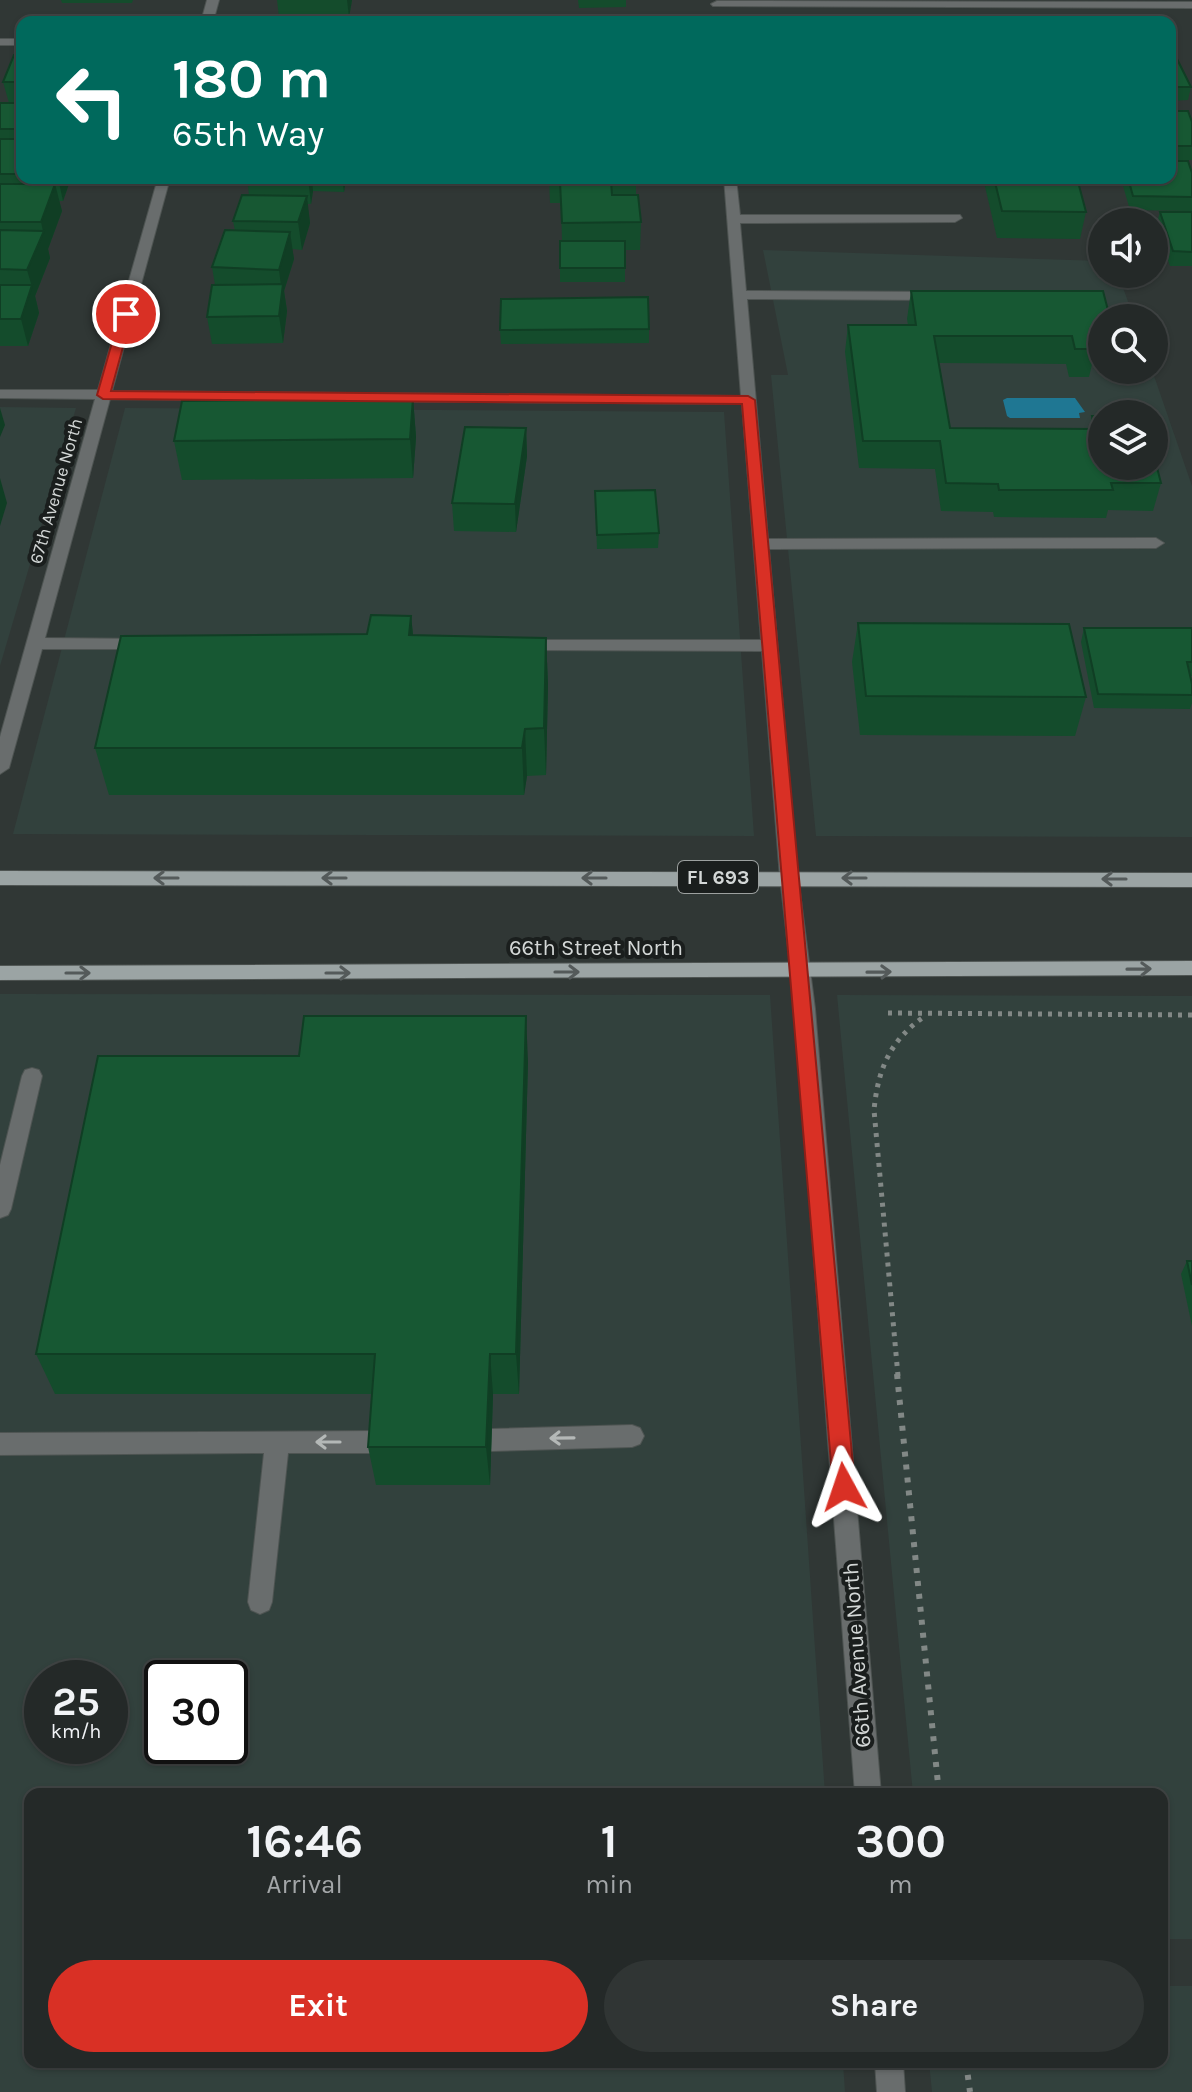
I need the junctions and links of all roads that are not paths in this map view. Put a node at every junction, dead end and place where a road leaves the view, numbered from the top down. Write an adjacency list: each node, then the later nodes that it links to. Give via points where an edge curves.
1 (717, 2): 2 (street)
2 (1192, 5)
3 (162, 184): 10 (street, 67th Avenue North)
4 (730, 184): 6 (street, 66th Avenue North)
5 (955, 218): 6 (street)
6 (733, 219): 7 (street, 66th Avenue North)
7 (740, 295): 8 (street); 11 (street, 66th Avenue North)
8 (946, 296)
9 (0, 394): 10 (street)
10 (103, 395): 11 (street); 14 (street, 67th Avenue North)
11 (748, 400): 13 (street, 66th Avenue North)
12 (1156, 543): 13 (street)
13 (761, 544): 17 (street, 66th Avenue North)
14 (34, 643): 15 (street); 18 (street, 67th Avenue North)
15 (162, 644)
16 (497, 645): 17 (street)
17 (769, 646): 19 (street, 66th Avenue North)
18 (0, 768)
19 (789, 877): 20 (main road, FL 693, one-way to 20); 21 (main road, FL 693, one-way to 19); 23 (street, 66th Avenue North)
20 (0, 878)
21 (1192, 880)
22 (1192, 968): 23 (main road, 66th Street North, one-way to 22)
23 (801, 972): 24 (main road, 66th Street North, one-way to 23); 33 (street, 66th Avenue North)
24 (0, 973)
25 (32, 1076): 26 (street)
26 (0, 1209)
27 (632, 1436): 28 (street, one-way to 28)
28 (492, 1440)
29 (277, 1442): 30 (street, one-way to 29); 31 (street); 32 (street)
30 (379, 1442)
31 (0, 1444)
32 (260, 1602)
33 (868, 1788)
34 (889, 2068): 35 (street)
35 (891, 2092)

